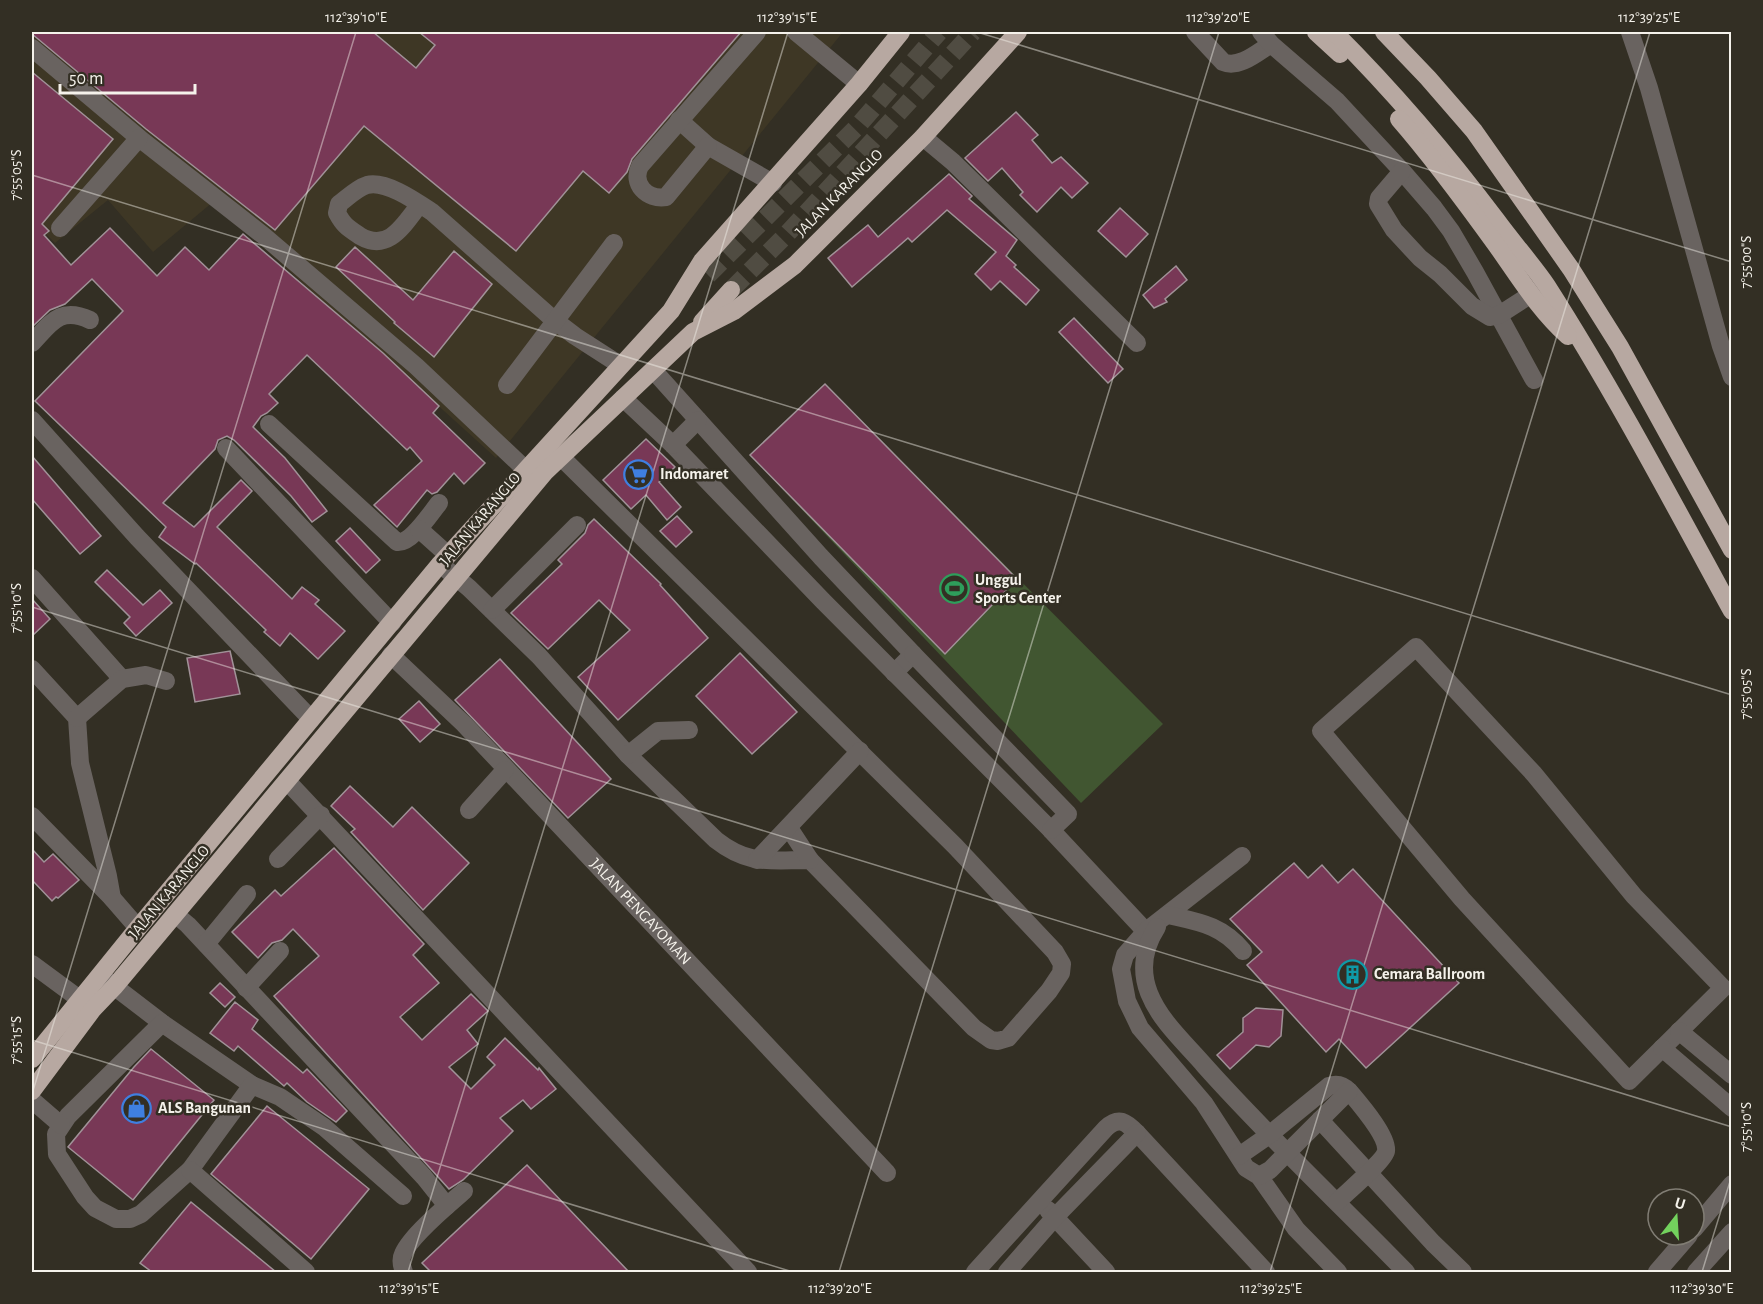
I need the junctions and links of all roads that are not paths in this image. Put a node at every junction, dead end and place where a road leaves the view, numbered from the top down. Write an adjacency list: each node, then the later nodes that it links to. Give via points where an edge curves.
1 (757, 32): 13 (street)
2 (796, 32): 12 (street)
3 (901, 32): 12 (highway, JALAN KARANGLO)
4 (1018, 32): 14 (highway, JALAN KARANGLO)
5 (1195, 32): 10 (street, via 1228,64 1235,64)
6 (1316, 32): 24 (highway, via 1366,80)
7 (1334, 32): 24 (highway, via 1379,77 1457,168)
8 (1384, 32): 48 (highway, via 1474,131 1571,269 1620,347)
9 (1630, 32): 34 (street)
10 (1266, 38): 17 (street, via 1337,101)
11 (32, 48): 15 (street)
12 (860, 84): 18 (highway, JALAN KARANGLO)
13 (679, 120): 16 (street); 16 (street, via 640,166 636,178 640,187 651,196 666,197)
14 (923, 137): 29 (highway, JALAN KARANGLO, via 795,265 734,311); 30 (street)
15 (139, 138): 20 (street); 44 (street, via 264,236 416,366)
16 (708, 146): 18 (street)
17 (1402, 171): 26 (street, via 1451,231); 26 (street, via 1378,201 1394,230 1472,306 1490,317)
18 (773, 183): 25 (highway, JALAN KARANGLO, via 702,261)
19 (420, 204): 28 (street)
20 (60, 228)
21 (614, 243): 28 (street)
22 (708, 275): 25 (highway)
23 (731, 290): 29 (highway)
24 (1538, 290): 26 (street); 57 (highway, via 1589,355)
25 (671, 311): 32 (highway, JALAN KARANGLO)
26 (1499, 315): 35 (street)
27 (90, 320): 31 (street, via 65,314)
28 (554, 320): 32 (street); 36 (street)
29 (693, 332): 33 (highway, JALAN KARANGLO)
30 (1137, 343)
31 (32, 344)
32 (620, 365): 44 (highway, JALAN KARANGLO)
33 (654, 371): 37 (highway, JALAN KARANGLO); 39 (street)
34 (1731, 377)
35 (1534, 380)
36 (507, 385)
37 (623, 398): 41 (street); 43 (highway, JALAN KARANGLO)
38 (32, 420): 66 (street, via 137,537)
39 (698, 420): 41 (street); 49 (street)
40 (269, 424): 47 (street, via 393,540 404,542)
41 (673, 445): 53 (street)
42 (226, 448): 58 (street)
43 (561, 457): 51 (highway, JALAN KARANGLO); 68 (street)
44 (525, 469): 50 (highway, JALAN KARANGLO)
45 (439, 503): 47 (street)
46 (577, 525): 56 (street)
47 (418, 529): 50 (street)
48 (1731, 550)
49 (821, 557): 53 (street); 54 (street)
50 (444, 560): 51 (street); 58 (highway, JALAN KARANGLO)
51 (456, 577): 56 (street); 60 (highway, JALAN KARANGLO)
52 (32, 578): 63 (street)
53 (800, 578): 55 (street)
54 (843, 581): 55 (street); 59 (street)
55 (823, 601): 62 (street)
56 (492, 610): 69 (street)
57 (1731, 610)
58 (392, 622): 66 (highway, JALAN KARANGLO)
59 (913, 654): 62 (street); 76 (street, via 1068,814)
60 (391, 655): 70 (street, JALAN PENGAYOMAN, via 464,724); 71 (highway, JALAN KARANGLO)
61 (32, 669): 65 (street)
62 (894, 673): 76 (street)
63 (122, 679): 64 (street, via 146,675); 65 (street)
64 (166, 681)
65 (77, 718): 82 (street, via 80,763)
66 (311, 719): 85 (highway, JALAN KARANGLO)
67 (689, 730): 69 (street, via 658,731)
68 (860, 751): 75 (street); 80 (street, via 1055,951 1062,964 1061,973 1008,1038 991,1040 974,1028)
69 (628, 755): 79 (street, via 729,850)
70 (505, 770): 72 (street); 116 (street, JALAN PENGAYOMAN)
71 (287, 781): 74 (street); 83 (highway, JALAN KARANGLO)
72 (469, 810)
73 (32, 816): 82 (street)
74 (321, 816): 78 (street); 130 (street)
75 (789, 828): 79 (street); 80 (street)
76 (1051, 830): 86 (street)
77 (1242, 856): 84 (street)
78 (278, 858)
79 (757, 860): 80 (street)
80 (810, 860)
81 (247, 894): 87 (street)
82 (112, 898): 85 (street)
83 (175, 914): 87 (street); 93 (highway, JALAN KARANGLO)
84 (1166, 917): 86 (street); 89 (street, via 1222,931)
85 (138, 928): 93 (highway, JALAN KARANGLO)
86 (1148, 934): 91 (street); 92 (street, via 1122,960)
87 (206, 944): 94 (street)
88 (280, 951): 94 (street)
89 (1244, 951)
90 (32, 964): 95 (street)
91 (1143, 967): 92 (street); 96 (street, via 1149,994)
92 (1121, 975): 98 (street, via 1127,1001)
93 (108, 981): 95 (highway, JALAN KARANGLO); 97 (street)
94 (246, 988): 123 (street)
95 (87, 1004): 101 (highway, JALAN KARANGLO); 104 (highway, JALAN KARANGLO)
96 (1160, 1015): 98 (street); 111 (street)
97 (162, 1023): 103 (street); 109 (street)
98 (1140, 1028): 113 (street, via 1204,1103)
99 (1679, 1031): 100 (street); 100 (street, via 1723,988 1634,896 1534,774 1416,647 1322,731 1462,899 1629,1081); 102 (street)
100 (1662, 1048): 107 (street)
101 (32, 1059)
102 (1731, 1075)
103 (252, 1085): 114 (street); 120 (street, via 280,1097 324,1127)
104 (32, 1091)
105 (1349, 1091): 108 (street); 111 (street, via 1339,1084 1329,1086); 115 (street, via 1386,1144 1384,1156)
106 (32, 1100): 109 (street)
107 (1731, 1108)
108 (1320, 1120): 112 (street); 115 (street)
109 (61, 1125): 114 (street, via 55,1142 57,1154 85,1197 110,1217 123,1220 141,1214)
110 (1137, 1133): 121 (street, via 1122,1120 1113,1122); 125 (street); 134 (street)
111 (1269, 1135): 112 (street); 113 (street)
112 (1288, 1153): 117 (street); 122 (street)
113 (1239, 1156): 117 (street, via 1246,1168)
114 (190, 1170): 128 (street)
115 (1368, 1172): 122 (street); 137 (street)
116 (887, 1173)
117 (1259, 1176): 135 (street, via 1296,1228)
118 (1731, 1184): 124 (street)
119 (464, 1191): 123 (street)
120 (402, 1196)
121 (1038, 1201): 125 (street); 131 (street)
122 (1337, 1202): 136 (street)
123 (447, 1206): 129 (street, via 405,1251 401,1259)
124 (1706, 1214)
125 (1055, 1217): 132 (street); 133 (street)
126 (1731, 1232): 139 (street)
127 (1679, 1247): 138 (street)
128 (306, 1272)
129 (404, 1272)
130 (748, 1272)
131 (975, 1272)
132 (1007, 1272)
133 (1106, 1272)
134 (1266, 1272)
135 (1338, 1272)
136 (1406, 1272)
137 (1463, 1272)
138 (1657, 1272)
139 (1696, 1272)

